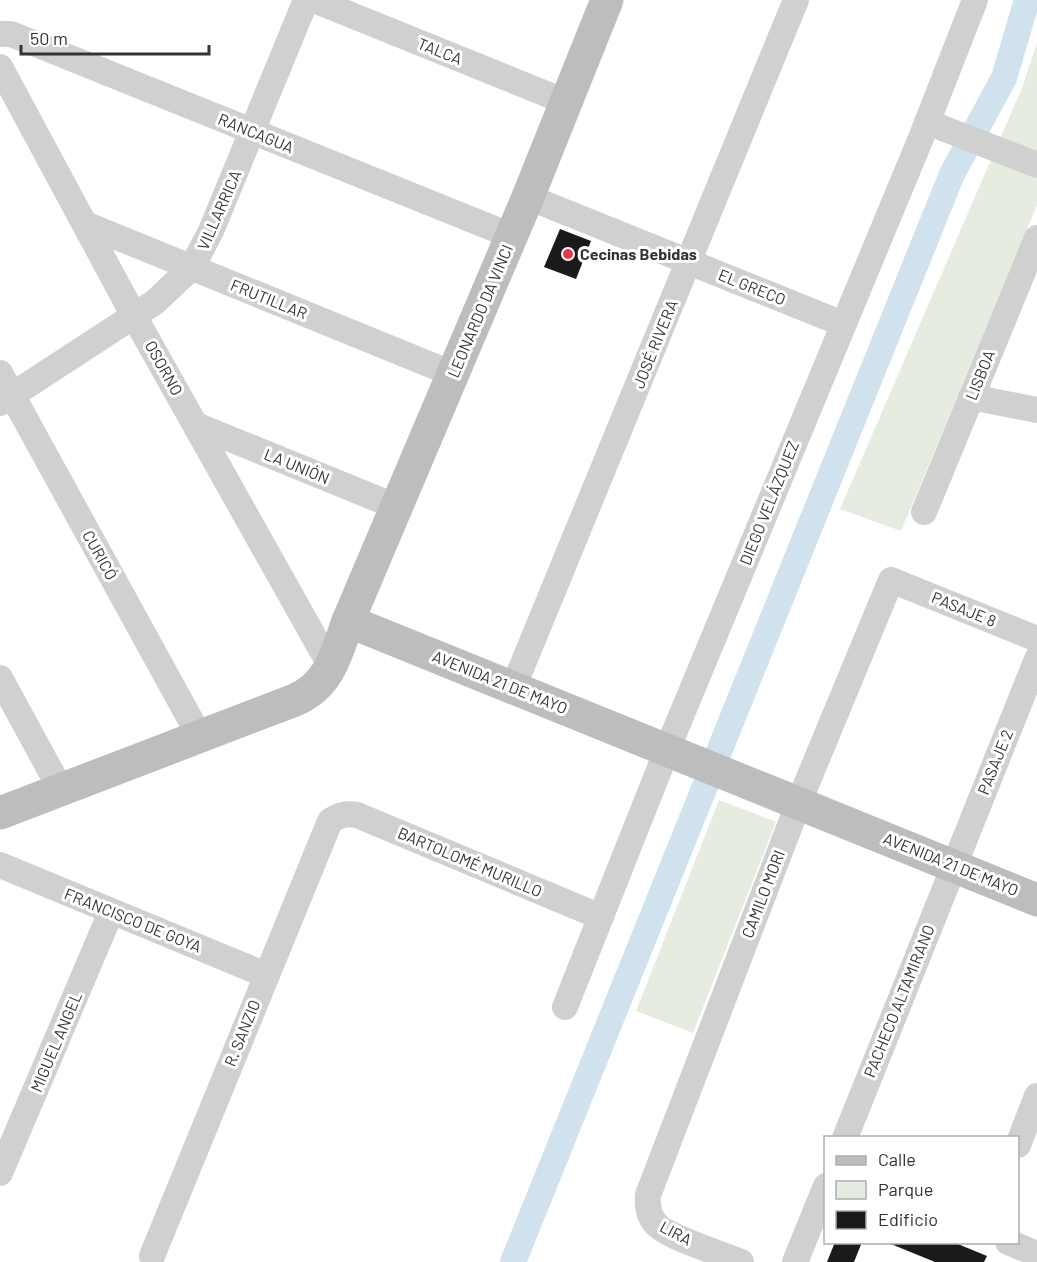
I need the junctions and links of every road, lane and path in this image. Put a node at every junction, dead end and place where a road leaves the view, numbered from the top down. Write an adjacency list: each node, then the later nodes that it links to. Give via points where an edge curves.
1 (306, 0): 10 (street, VILLARRICA)
2 (315, 0): 8 (street, TALCA)
3 (607, 0): 8 (street, LEONARDO DA VINCI)
4 (796, 0): 16 (street, JOSÉ RIVERA)
5 (975, 0): 9 (street, DIEGO VELÁZQUEZ)
6 (0, 34): 10 (street, RANCAGUA, via 11,34)
7 (0, 68): 13 (street, OSORNO)
8 (566, 102): 12 (street, LEONARDO DA VINCI)
9 (937, 125): 11 (street); 20 (street, DIEGO VELÁZQUEZ)
10 (252, 131): 14 (street, RANCAGUA); 17 (street, VILLARRICA)
11 (1037, 165)
12 (528, 197): 14 (street, LEONARDO DA VINCI); 16 (street, EL GRECO)
13 (85, 224): 17 (street, FRUTILLAR); 19 (street, OSORNO)
14 (512, 236): 21 (street, LEONARDO DA VINCI)
15 (1037, 238): 18 (street, LISBOA)
16 (688, 261): 20 (street, EL GRECO); 34 (street, JOSÉ RIVERA)
17 (192, 267): 19 (street, VILLARRICA); 21 (street, FRUTILLAR)
18 (1025, 298): 23 (street, LISBOA)
19 (134, 316): 22 (street, VILLARRICA); 25 (street, OSORNO)
20 (843, 324): 36 (street, DIEGO VELÁZQUEZ)
21 (453, 374): 26 (street, LEONARDO DA VINCI)
22 (4, 390): 35 (street, CURICÓ)
23 (971, 397): 24 (street); 27 (street, LISBOA)
24 (1037, 411)
25 (196, 425): 26 (street, LA UNIÓN); 32 (street, OSORNO)
26 (397, 507): 29 (street, LEONARDO DA VINCI)
27 (924, 512)
28 (891, 580): 30 (street, PASAJE 8); 38 (street, CAMILO MORI)
29 (348, 621): 32 (street); 34 (street, AVENIDA 21 DE MAYO)
30 (1037, 639)
31 (1037, 659): 42 (street, PASAJE 2)
32 (331, 667): 35 (street, via 306,695)
33 (0, 678): 37 (street)
34 (513, 688): 36 (street, AVENIDA 21 DE MAYO)
35 (200, 737): 37 (street)
36 (678, 754): 38 (street, AVENIDA 21 DE MAYO); 45 (street, DIEGO VELÁZQUEZ)
37 (61, 790): 39 (street)
38 (799, 802): 42 (street, AVENIDA 21 DE MAYO); 53 (street, CAMILO MORI, via 650,1187)
39 (1, 812)
40 (339, 815): 45 (street, BARTOLOMÉ MURILLO, via 357,814); 46 (street, R. SANZIO, via 326,829)
41 (0, 865): 44 (street, FRANCISCO DE GOYA)
42 (953, 865): 43 (street, AVENIDA 21 DE MAYO); 49 (street, PACHECO ALTAMIRANO)
43 (1037, 900)
44 (111, 912): 46 (street, FRANCISCO DE GOYA); 51 (street, MIGUEL ANGEL)
45 (601, 917): 47 (street, DIEGO VELÁZQUEZ)
46 (266, 975): 56 (street, R. SANZIO)
47 (565, 1007)
48 (1037, 1096): 50 (street)
49 (845, 1136)
50 (1019, 1140)
51 (0, 1173)
52 (824, 1189): 58 (street)
53 (649, 1212): 57 (street, LIRA, via 665,1231)
54 (1013, 1244): 55 (street)
55 (1037, 1254)
56 (152, 1256)
57 (741, 1262)
58 (795, 1262)

